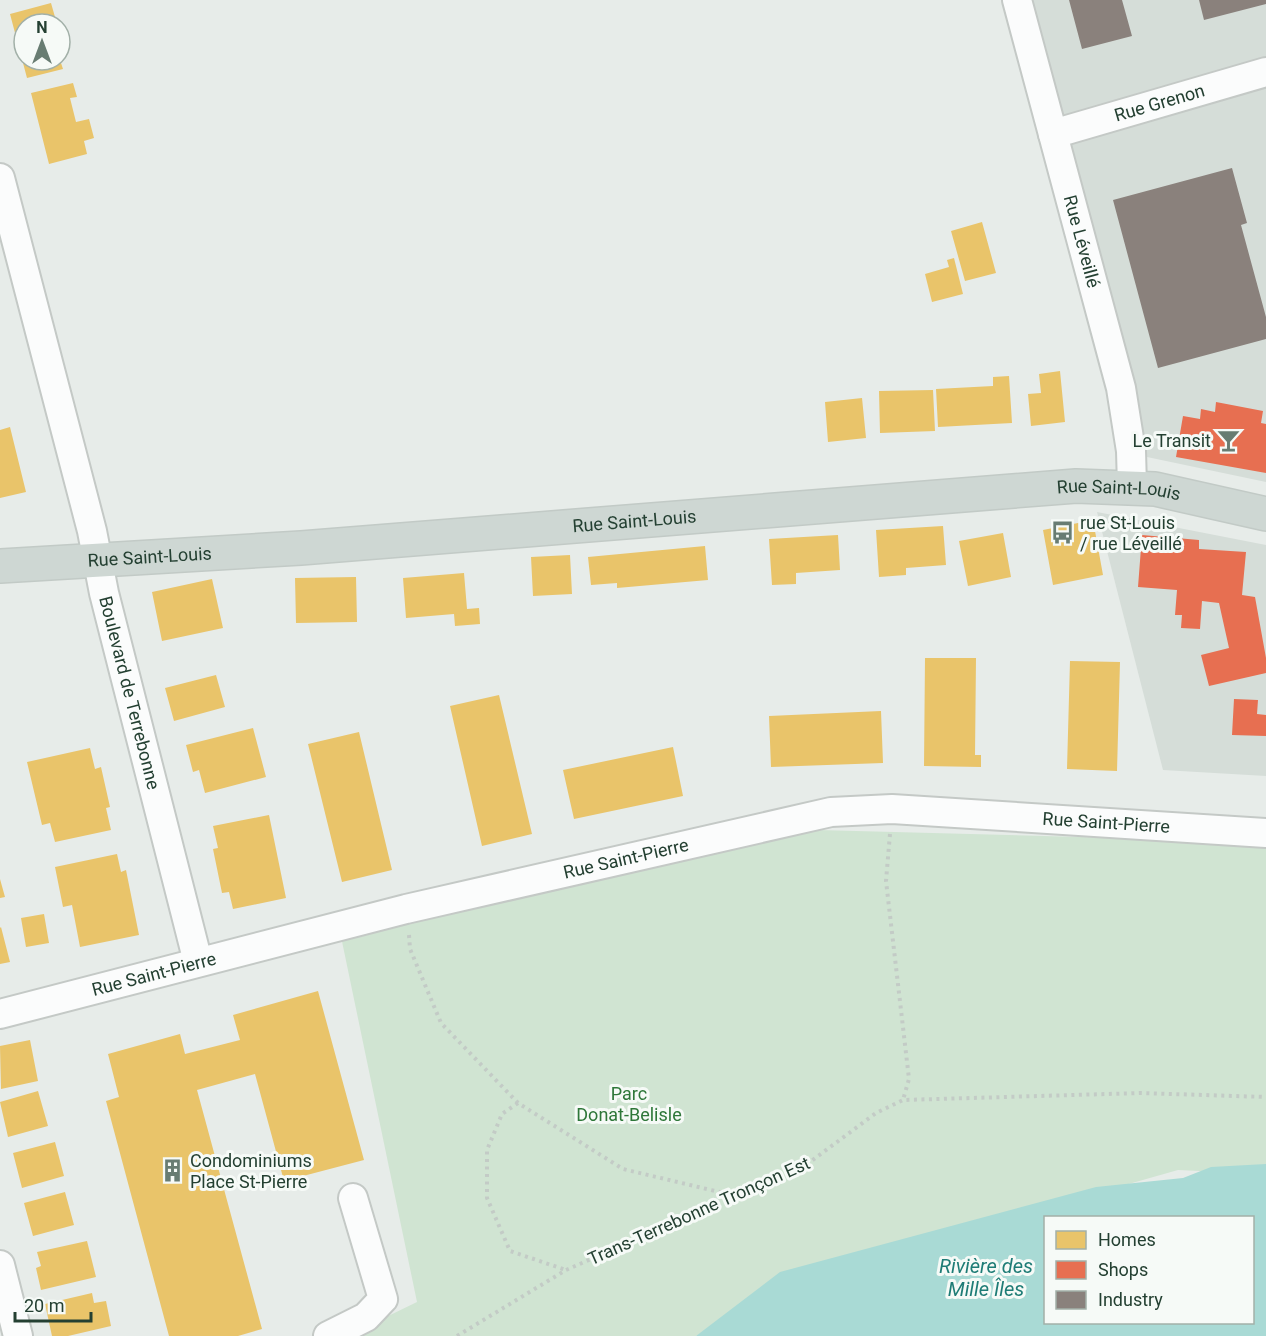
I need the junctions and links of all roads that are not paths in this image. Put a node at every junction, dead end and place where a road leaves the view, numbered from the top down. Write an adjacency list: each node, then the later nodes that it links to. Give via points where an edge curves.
1 (1017, 0): 3 (street, Rue Léveillé)
2 (1266, 72): 3 (street, Rue Grenon)
3 (1053, 134): 5 (street, Rue Léveillé, via 1121,388)
4 (0, 178): 7 (street, Boulevard de Terrebonne)
5 (1132, 486): 6 (main road, Rue Saint-Louis); 7 (main road, Rue Saint-Louis, via 1076,486)
6 (1266, 514)
7 (98, 561): 8 (main road, Rue Saint-Louis); 10 (street, Boulevard de Terrebonne)
8 (0, 566)
9 (1266, 833): 10 (street, Rue Saint-Pierre, via 892,809 831,812 405,909)
10 (198, 962): 11 (street, Rue Saint-Pierre)
11 (0, 1014)
12 (353, 1198): 15 (street, via 383,1299 366,1317)
13 (0, 1265): 14 (street)
14 (18, 1336)
15 (328, 1336)

